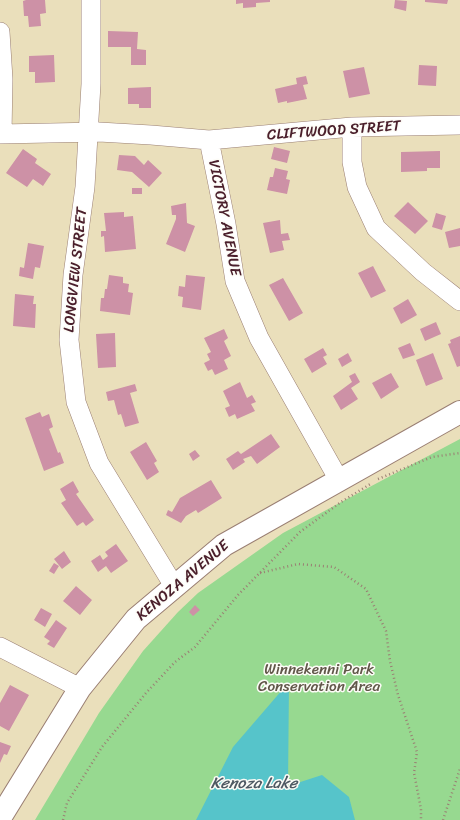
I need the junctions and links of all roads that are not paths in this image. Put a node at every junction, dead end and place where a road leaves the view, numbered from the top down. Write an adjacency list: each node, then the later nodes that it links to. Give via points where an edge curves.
1 (91, 0): 5 (street, LONGVIEW STREET)
2 (0, 32): 6 (street, via 3,79)
3 (460, 125): 4 (street, CLIFTWOOD STREET)
4 (352, 127): 7 (street, CLIFTWOOD STREET); 8 (street, via 352,162 357,187 376,228 423,272)
5 (88, 132): 6 (street, VICTORY AVENUE); 7 (street, VICTORY AVENUE, via 151,134); 11 (street, LONGVIEW STREET, via 85,187 73,274 69,340 76,402 100,463)
6 (1, 134)
7 (209, 140): 10 (street, VICTORY AVENUE, via 235,281 259,338)
8 (460, 301)
9 (460, 412): 10 (main road, KENOZA AVENUE)
10 (339, 480): 11 (main road, KENOZA AVENUE, via 224,545)
11 (174, 586): 13 (main road, KENOZA AVENUE, via 136,619)
12 (0, 647): 13 (street)
13 (80, 688): 14 (main road, KENOZA AVENUE)
14 (2, 817)

